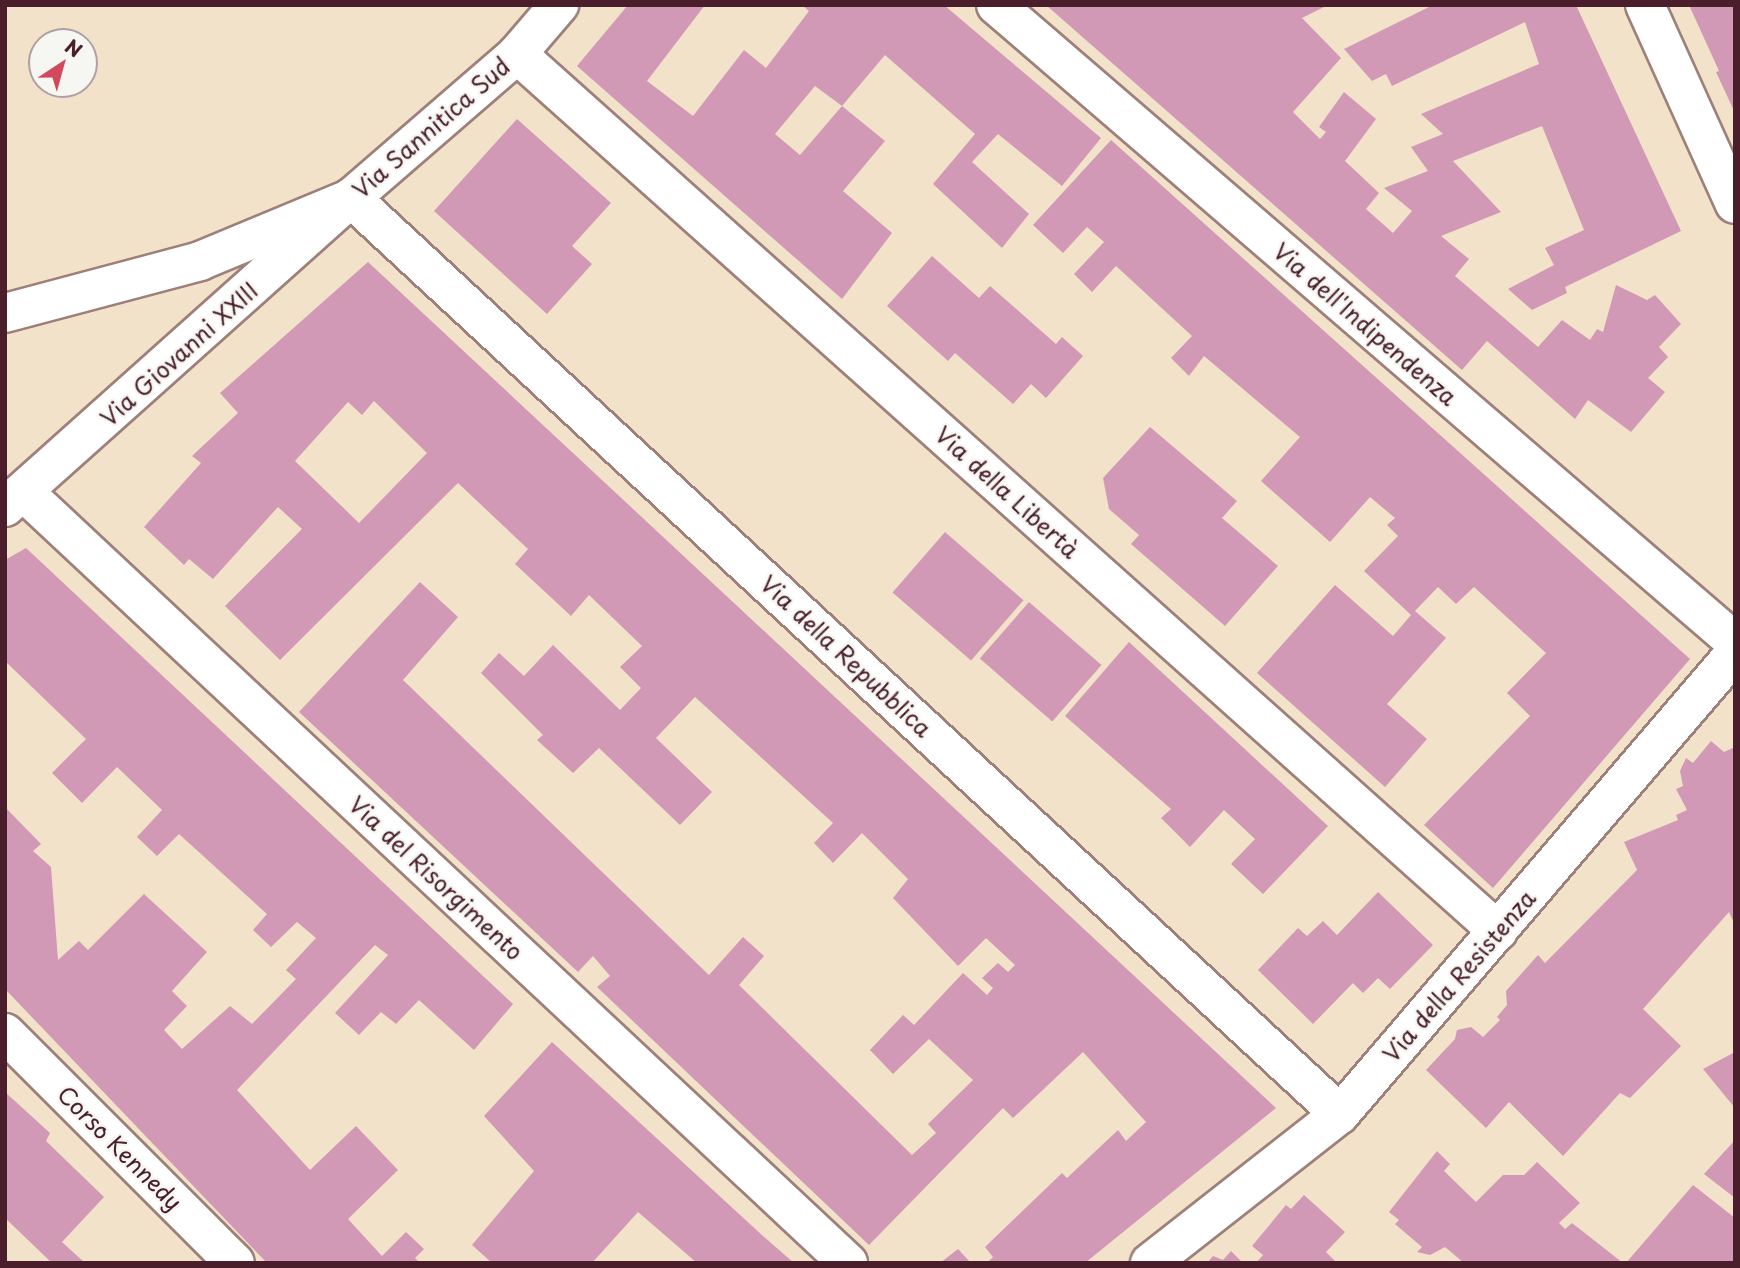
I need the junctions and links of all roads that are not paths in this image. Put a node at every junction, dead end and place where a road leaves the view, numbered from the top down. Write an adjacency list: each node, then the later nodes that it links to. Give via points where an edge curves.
1 (559, 5): 4 (street, Via Sannitica Sud)
2 (996, 5): 9 (street, Via dell'Indipendenza)
3 (1645, 5): 6 (street)
4 (517, 54): 5 (street, Via Sannitica Sud); 11 (street, Via della Libertà)
5 (351, 198): 7 (street, Via Sannitica Sud, via 200,261); 8 (street, Via Giovanni XXIII); 13 (street, Via della Repubblica)
6 (1735, 204)
7 (5, 313)
8 (15, 500): 15 (street, Via del Risorgimento)
9 (1735, 642)
10 (1735, 653): 11 (street, Via della Resistenza)
11 (1498, 931): 13 (street, Via della Resistenza)
12 (5, 1033): 14 (street, Corso Kennedy)
13 (1340, 1114): 16 (street, Via della Resistenza)
14 (234, 1263)
15 (848, 1263)
16 (1150, 1263)

